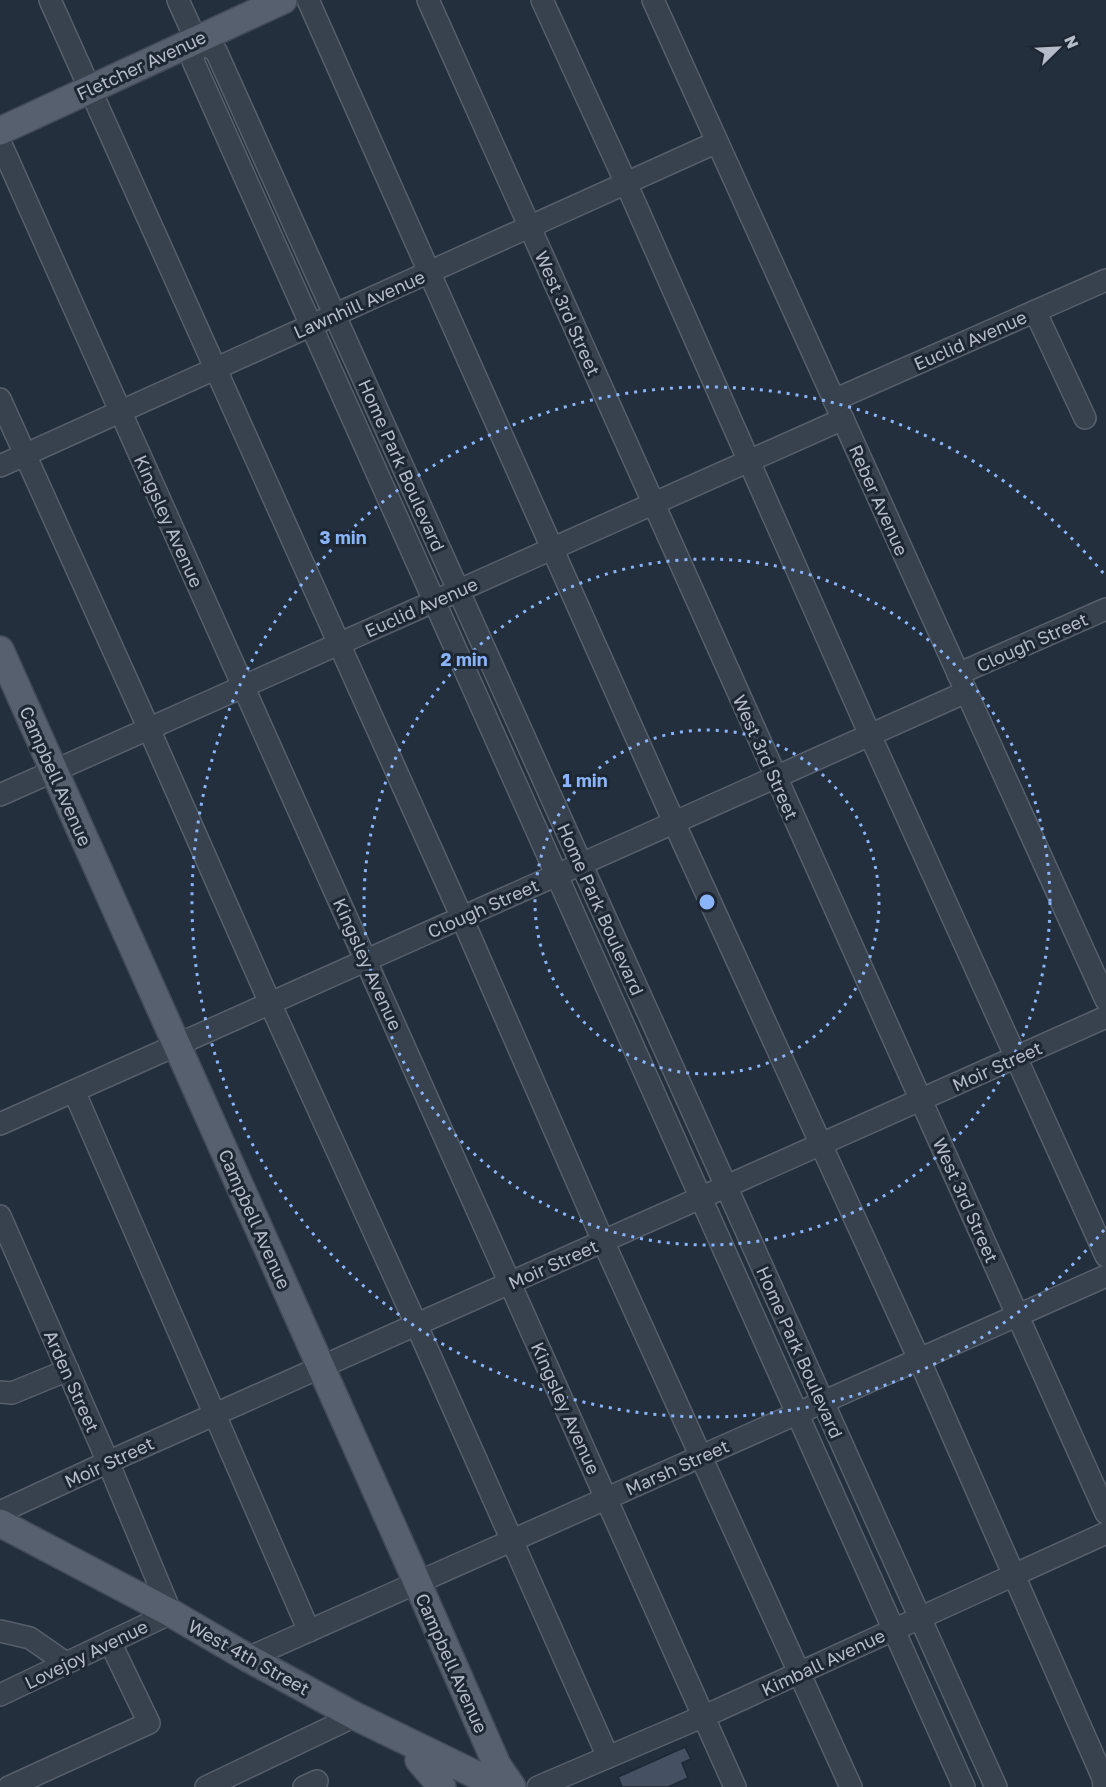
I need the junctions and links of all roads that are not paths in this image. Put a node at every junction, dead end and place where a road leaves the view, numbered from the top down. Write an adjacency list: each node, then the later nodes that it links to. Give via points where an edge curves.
1 (51, 0): 9 (street)
2 (178, 0): 8 (street, Home Park Boulevard)
3 (283, 0): 8 (main road, Fletcher Avenue)
4 (308, 0): 15 (street)
5 (428, 0): 14 (street, West 3rd Street)
6 (542, 0): 13 (street)
7 (653, 0): 12 (street, Reber Avenue)
8 (196, 40): 9 (main road, Fletcher Avenue); 18 (street, Home Park Boulevard, via 216,51); 19 (street, Home Park Boulevard, via 194,61)
9 (89, 90): 10 (main road, Fletcher Avenue); 20 (street)
10 (0, 131)
11 (0, 142): 23 (street, Kingsley Avenue)
12 (717, 142): 13 (street, Lawnhill Avenue); 22 (street, Reber Avenue)
13 (626, 183): 14 (street, Lawnhill Avenue); 26 (street)
14 (530, 227): 15 (street, Lawnhill Avenue); 28 (street, West 3rd Street)
15 (429, 273): 18 (street, Lawnhill Avenue); 29 (street)
16 (1106, 280): 17 (street, Euclid Avenue)
17 (1035, 311): 22 (street, Euclid Avenue); 24 (street)
18 (334, 315): 19 (street, Lawnhill Avenue); 30 (street, Home Park Boulevard)
19 (311, 326): 20 (street, Lawnhill Avenue); 31 (street, Home Park Boulevard)
20 (215, 369): 23 (street, Lawnhill Avenue); 33 (street)
21 (0, 399): 25 (street)
22 (838, 410): 26 (street, Euclid Avenue); 35 (street, Reber Avenue)
23 (121, 412): 25 (street, Lawnhill Avenue); 36 (street, Kingsley Avenue)
24 (1084, 418)
25 (24, 455): 27 (street, Lawnhill Avenue); 37 (street)
26 (749, 461): 28 (street, Euclid Avenue); 38 (street)
27 (0, 466)
28 (654, 504): 29 (street, Euclid Avenue); 40 (street, West 3rd Street)
29 (552, 549): 30 (street, Euclid Avenue); 42 (street)
30 (458, 591): 31 (street, Euclid Avenue); 43 (street, Home Park Boulevard)
31 (435, 602): 33 (street, Euclid Avenue); 44 (street, Home Park Boulevard)
32 (1106, 609): 35 (street, Clough Street)
33 (339, 644): 36 (street, Euclid Avenue); 45 (street)
34 (0, 650): 39 (main road, Campbell Avenue)
35 (962, 683): 38 (street, Clough Street); 47 (street, Reber Avenue)
36 (244, 687): 37 (street, Euclid Avenue); 46 (street, Kingsley Avenue)
37 (149, 729): 39 (street, Euclid Avenue); 48 (street)
38 (870, 735): 40 (street, Clough Street); 51 (street)
39 (54, 771): 41 (street, Euclid Avenue); 50 (main road, Campbell Avenue)
40 (775, 777): 42 (street, Clough Street); 53 (street, West 3rd Street)
41 (0, 795)
42 (674, 822): 43 (street, Clough Street); 55 (street)
43 (581, 864): 44 (street, Clough Street); 56 (street, Home Park Boulevard)
44 (556, 875): 45 (street, Clough Street); 57 (street, Home Park Boulevard)
45 (462, 917): 46 (street, Clough Street); 59 (street)
46 (366, 960): 48 (street, Clough Street); 62 (street, Kingsley Avenue)
47 (1106, 1000)
48 (270, 1003): 50 (street, Clough Street); 64 (street)
49 (1106, 1017): 51 (street, Moir Street)
50 (177, 1045): 52 (street, Clough Street); 66 (main road, Campbell Avenue)
51 (1017, 1057): 53 (street, Moir Street); 60 (street)
52 (74, 1090): 54 (street, Clough Street); 71 (street)
53 (921, 1100): 55 (street, Moir Street); 63 (street, West 3rd Street)
54 (0, 1124)
55 (820, 1145): 56 (street, Moir Street); 65 (street)
56 (726, 1186): 57 (street, Moir Street); 69 (street, Home Park Boulevard)
57 (701, 1198): 59 (street, Moir Street); 70 (street, Home Park Boulevard)
58 (0, 1216): 67 (street, Arden Street)
59 (603, 1241): 62 (street, Moir Street); 72 (street)
60 (1106, 1256)
61 (1106, 1276): 63 (street, Marsh Street)
62 (510, 1283): 64 (street, Moir Street); 74 (street, Kingsley Avenue)
63 (1017, 1315): 65 (street, Marsh Street); 76 (street, West 3rd Street)
64 (416, 1324): 66 (street, Moir Street); 79 (street)
65 (919, 1359): 69 (street, Marsh Street); 80 (street)
66 (321, 1367): 71 (street, Moir Street); 81 (main road, Campbell Avenue)
67 (68, 1370): 68 (street, via 12,1393); 73 (street, Arden Street)
68 (0, 1392)
69 (822, 1402): 70 (street, Marsh Street); 83 (street, Home Park Boulevard)
70 (797, 1413): 72 (street, Marsh Street); 84 (street, Home Park Boulevard)
71 (213, 1415): 73 (street, Moir Street); 86 (street)
72 (701, 1456): 74 (street, Marsh Street); 90 (street)
73 (108, 1462): 75 (street, Moir Street); 82 (street, Arden Street)
74 (606, 1499): 79 (street, Marsh Street); 93 (street, Kingsley Avenue)
75 (0, 1512)
76 (1106, 1513)
77 (0, 1523): 82 (main road, West 4th Street)
78 (1106, 1533): 80 (street, Kimball Avenue)
79 (512, 1540): 81 (street, Marsh Street); 94 (street)
80 (1015, 1575): 83 (street, Kimball Avenue); 107 (street)
81 (417, 1583): 86 (street, Marsh Street); 101 (main road, Campbell Avenue, via 497,1766)
82 (171, 1613): 87 (street, Lovejoy Avenue); 88 (main road, West 4th Street)
83 (920, 1618): 84 (street, Kimball Avenue); 106 (street, Home Park Boulevard)
84 (893, 1630): 90 (street, Kimball Avenue); 105 (street, Home Park Boulevard)
85 (0, 1631): 89 (street, via 30,1638)
86 (309, 1631): 88 (street, Marsh Street)
87 (110, 1642): 89 (street, Lovejoy Avenue); 96 (street, via 149,1724)
88 (248, 1658): 92 (main road, West 4th Street)
89 (66, 1664): 91 (street, Lovejoy Avenue)
90 (800, 1673): 93 (street, Kimball Avenue); 104 (street)
91 (0, 1695)
92 (356, 1716): 95 (main road); 97 (street); 100 (main road, West 4th Street)
93 (704, 1716): 94 (street, Kimball Avenue); 103 (street, Kingsley Avenue)
94 (608, 1757): 102 (street, Kimball Avenue)
95 (420, 1760): 98 (main road); 99 (main road)
96 (9, 1787)
97 (206, 1787)
98 (442, 1787)
99 (459, 1787)
100 (501, 1787)
101 (512, 1787)
102 (538, 1787)
103 (735, 1787)
104 (851, 1787)
105 (964, 1787)
106 (996, 1787)
107 (1104, 1787)

